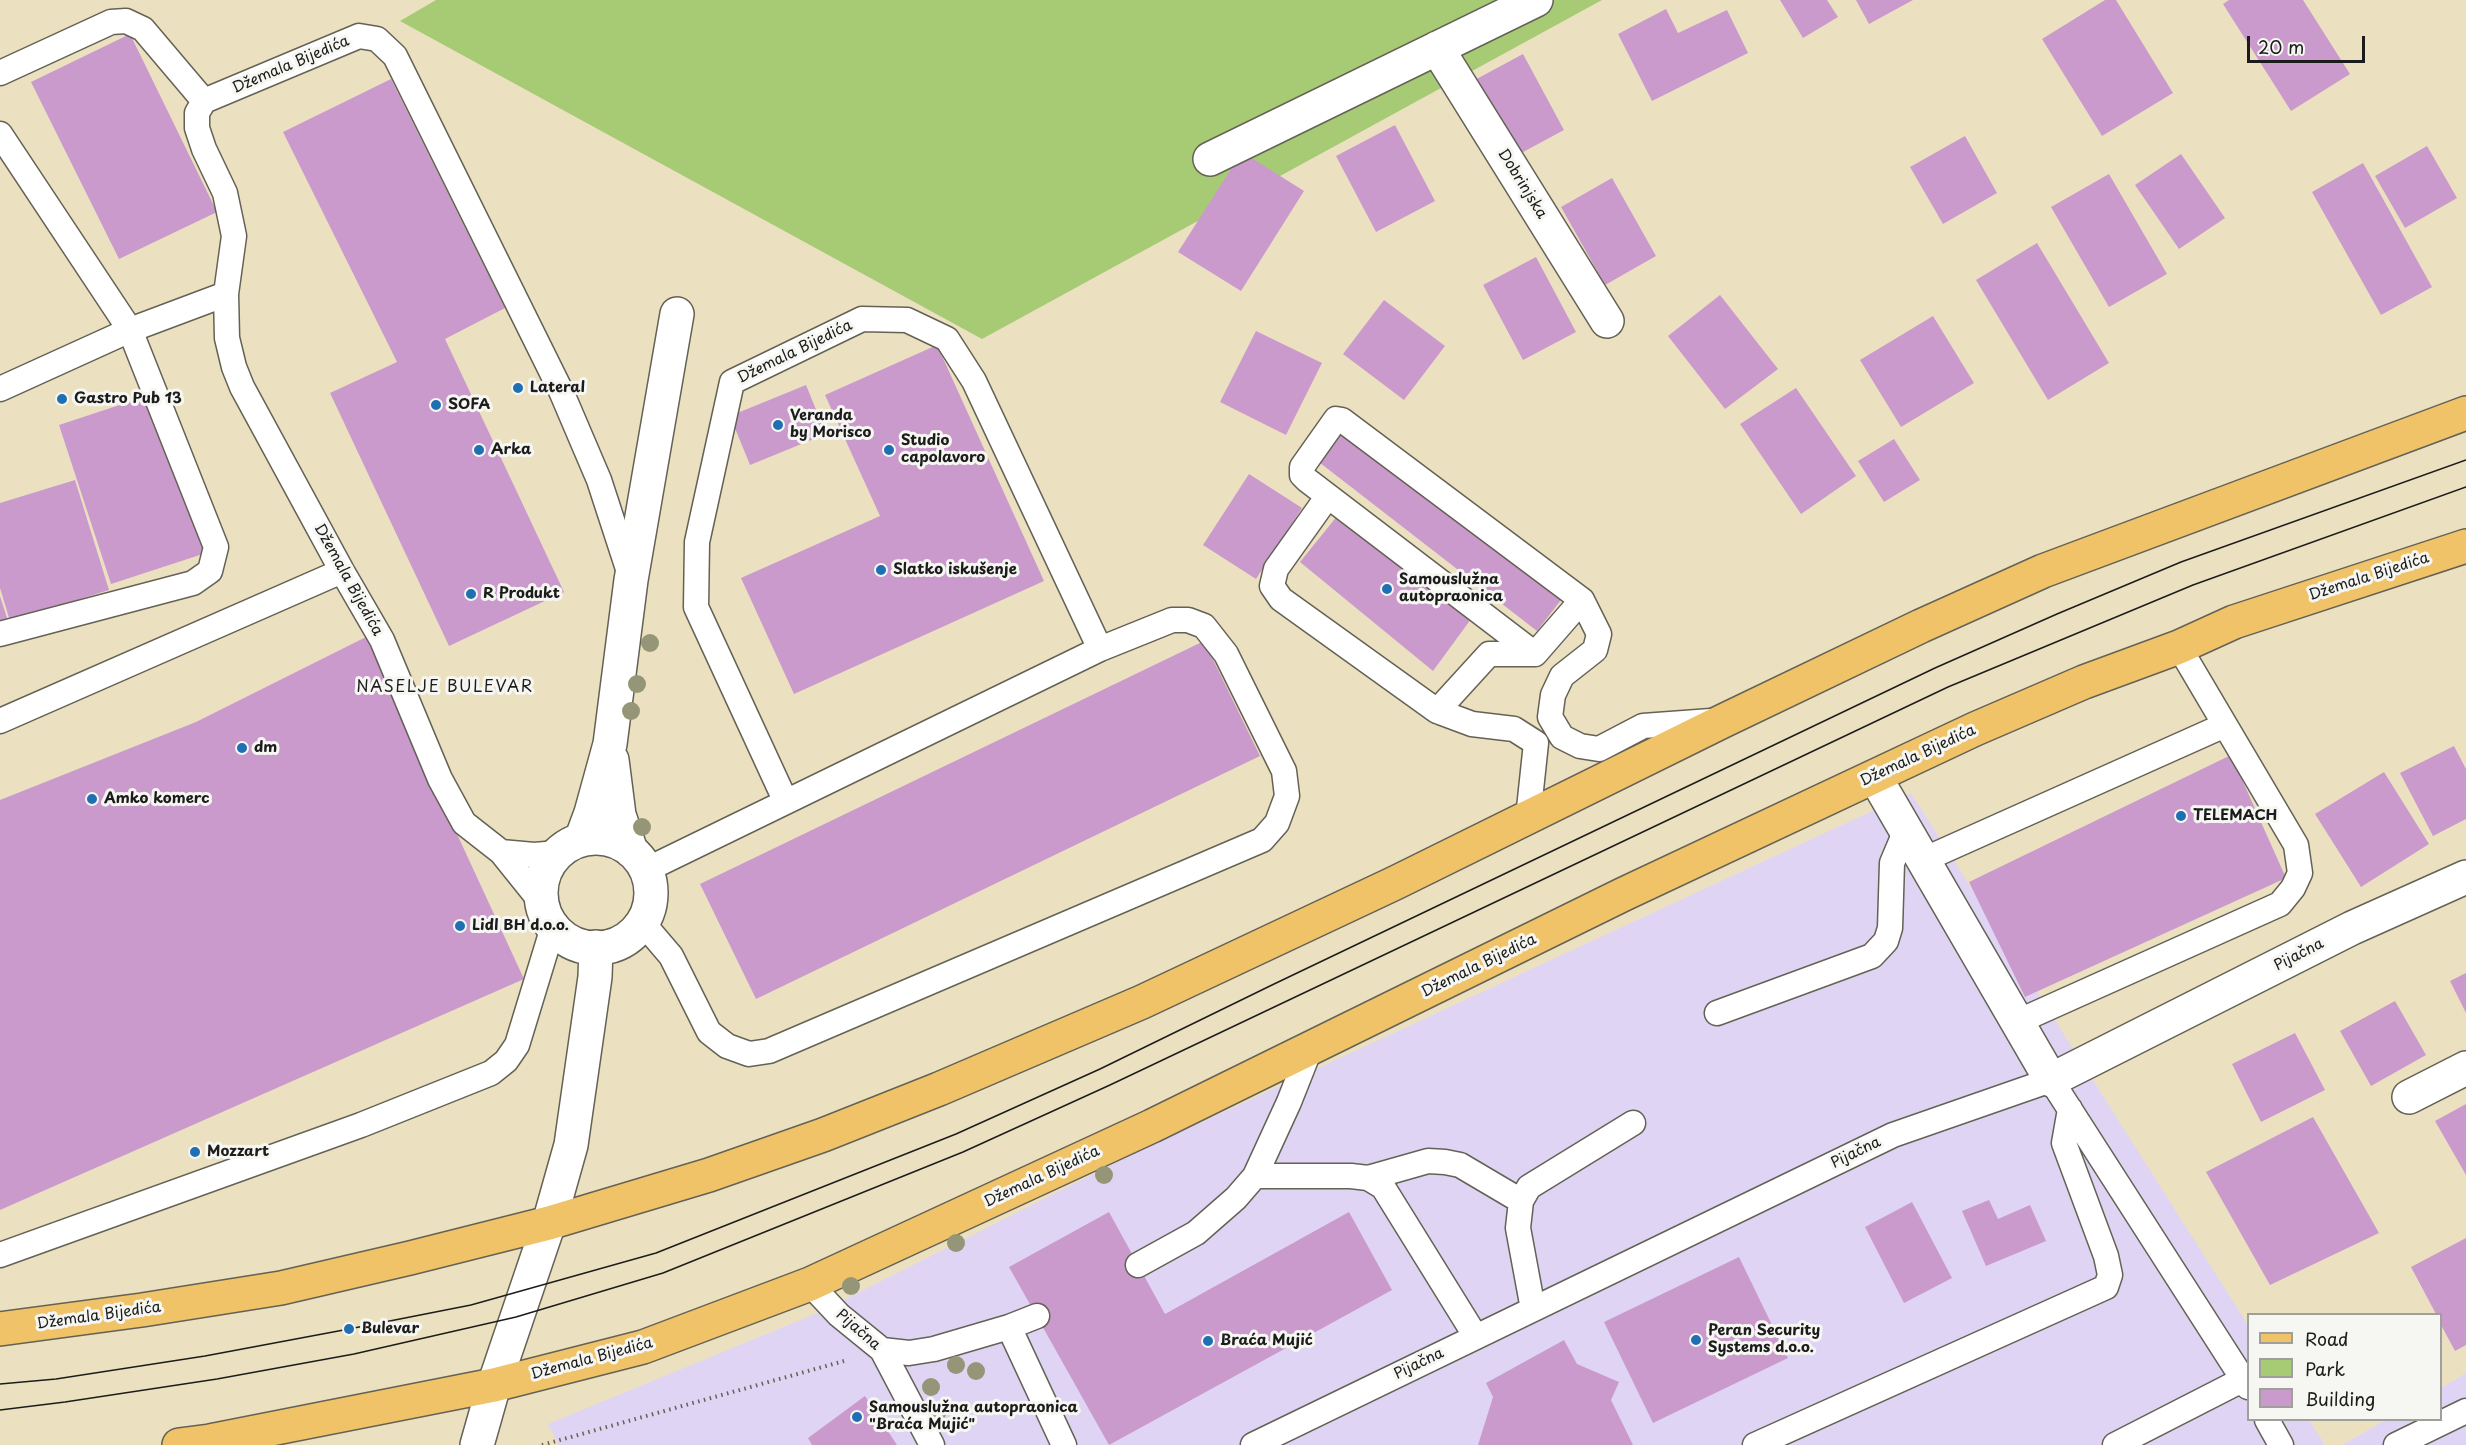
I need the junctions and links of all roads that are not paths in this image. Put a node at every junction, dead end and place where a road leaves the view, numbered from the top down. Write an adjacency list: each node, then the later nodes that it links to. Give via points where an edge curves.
1 (1536, 0): 2 (street)
2 (1437, 48): 6 (street); 9 (street, Dobrinjska)
3 (0, 74): 4 (lane, via 111,22 126,21 143,29)
4 (204, 101): 7 (lane, Džemala Bijedića, via 197,113 197,128 225,193 234,236); 16 (lane, Džemala Bijedića, via 359,36 378,39 395,56 561,391 599,480)
5 (0, 134): 10 (lane)
6 (1210, 159)
7 (226, 294): 10 (lane); 15 (lane, Džemala Bijedića, via 227,338 242,387)
8 (677, 314): 16 (street, Džemala Bijedića)
9 (1607, 321)
10 (130, 330): 11 (lane); 18 (lane, via 216,547 210,571 193,583)
11 (0, 389)
12 (2466, 413): 23 (main road, Džemala Bijedića, via 2043,571)
13 (1328, 496): 17 (lane, via 1302,475 1302,467 1336,419); 21 (lane); 22 (lane, via 1276,569 1272,585 1281,599)
14 (2466, 546): 19 (main road, Džemala Bijedića, via 2234,622)
15 (342, 571): 24 (lane); 32 (lane, Džemala Bijedića, via 382,640 440,779 464,823)
16 (631, 580): 26 (street, Džemala Bijedića)
17 (1582, 600): 21 (lane); 23 (lane, via 1599,634 1595,650 1562,675 1553,695 1550,717 1562,736 1581,746 1599,749 1643,726)
18 (0, 634)
19 (2179, 647): 25 (lane); 27 (main road, Džemala Bijedića, via 2084,682)
20 (1100, 649): 28 (lane); 28 (lane, Džemala Bijedića, via 974,381 947,339 907,320 862,319 732,382 697,542 696,607); 37 (lane, via 1172,620 1204,626 1226,654 1284,771 1287,796 1278,823 1262,840 770,1052 749,1054 727,1046 709,1032 671,956)
21 (1535, 654): 22 (lane, via 1489,654)
22 (1437, 711): 29 (lane, via 1472,724 1514,729 1536,743)
23 (1723, 720): 29 (main road, Džemala Bijedića)
24 (0, 721)
25 (2225, 725): 34 (lane); 40 (lane, via 2296,844 2300,873 2293,888 2280,904)
26 (609, 744): 31 (street, Džemala Bijedića, via 591,813); 33 (street, Džemala Bijedića, via 619,815)
27 (1875, 777): 30 (street); 41 (main road, Džemala Bijedića, via 1624,894)
28 (785, 800): 33 (lane)
29 (1528, 818): 50 (main road, Džemala Bijedića, via 1174,987 939,1089 823,1135)
30 (1906, 830): 34 (street); 39 (lane, via 1892,863 1890,928 1886,941 1872,956)
31 (569, 847): 32 (lane, via 534,855); 33 (street, via 607,839); 36 (street, via 547,867 541,885)
32 (501, 852): 36 (lane, Džemala Bijedića)
33 (638, 860): 37 (street, via 650,896)
34 (1923, 860): 40 (street)
35 (2466, 877): 43 (street, Pijačna, via 2352,928)
36 (547, 915): 38 (street, via 564,938); 51 (lane, via 517,1046 491,1073 361,1125)
37 (642, 922): 38 (street, via 622,941)
38 (596, 947): 50 (street, via 571,1145)
39 (1717, 1013)
40 (2017, 1022): 43 (street)
41 (1310, 1049): 47 (lane); 53 (main road, Džemala Bijedića)
42 (2466, 1068): 44 (street)
43 (2051, 1080): 45 (lane); 54 (lane, Pijačna, via 1893,1135)
44 (2409, 1097)
45 (2070, 1109): 60 (lane); 70 (lane, via 2064,1143 2106,1256 2110,1275 2106,1287)
46 (1633, 1123): 49 (lane, via 1529,1187)
47 (1255, 1176): 48 (lane); 52 (lane, via 1196,1233)
48 (1368, 1178): 49 (lane, via 1428,1161 1445,1162 1460,1165); 58 (lane, via 1383,1187)
49 (1521, 1201): 54 (lane, via 1518,1227)
50 (549, 1223): 57 (main road, Džemala Bijedića, via 281,1288); 61 (street)
51 (0, 1255)
52 (1138, 1265)
53 (810, 1284): 59 (lane, Pijačna, via 839,1315); 61 (main road, Džemala Bijedića, via 643,1347)
54 (1533, 1309): 58 (lane, Pijačna)
55 (1037, 1316): 56 (lane)
56 (1009, 1327): 59 (lane, via 934,1349 909,1353); 68 (lane)
57 (0, 1329)
58 (1476, 1337): 69 (lane, Pijačna)
59 (882, 1350): 67 (lane, Pijačna)
60 (2246, 1383): 64 (lane)
61 (494, 1385): 65 (main road, Džemala Bijedića); 66 (street)
62 (2466, 1411): 73 (lane)
63 (2268, 1421): 72 (lane)
64 (2148, 1437): 71 (lane)
65 (179, 1445)
66 (477, 1445)
67 (932, 1445)
68 (1064, 1445)
69 (1253, 1445)
70 (1755, 1445)
71 (2115, 1445)
72 (2281, 1445)
73 (2396, 1445)

